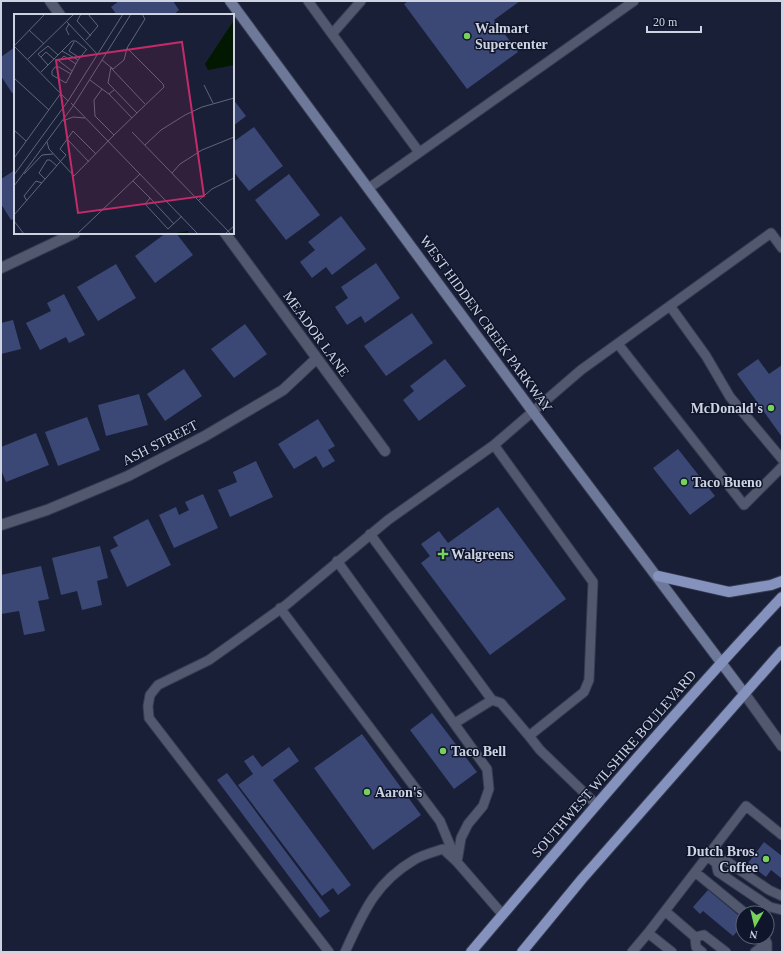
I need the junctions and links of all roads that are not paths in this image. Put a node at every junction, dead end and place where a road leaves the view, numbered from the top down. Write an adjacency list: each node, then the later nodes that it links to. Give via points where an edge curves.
1 (50, 1): 6 (street)
2 (230, 1): 9 (main road, WEST HIDDEN CREEK PARKWAY)
3 (308, 1): 7 (lane)
4 (361, 1): 7 (lane)
5 (634, 1): 8 (lane)
6 (59, 14)
7 (332, 34): 8 (lane)
8 (419, 152): 9 (lane)
9 (369, 188): 17 (main road, WEST HIDDEN CREEK PARKWAY)
10 (73, 234): 13 (street)
11 (226, 234): 16 (street, MEADOR LANE)
12 (782, 248): 14 (lane, via 771,233)
13 (1, 268)
14 (670, 306): 15 (lane); 20 (lane, via 706,356 730,397)
15 (618, 344): 17 (lane, via 581,370); 21 (lane, via 744,505)
16 (316, 359): 19 (street, MEADOR LANE); 22 (street, ASH STREET, via 283,390 205,436 128,476 47,510)
17 (533, 412): 18 (lane); 25 (main road, WEST HIDDEN CREEK PARKWAY)
18 (494, 445): 23 (lane); 34 (lane, via 593,582 587,686 584,692)
19 (385, 451)
20 (782, 459)
21 (782, 467)
22 (1, 525)
23 (370, 534): 24 (lane); 32 (lane)
24 (337, 562): 28 (lane); 33 (lane)
25 (658, 576): 26 (main road, via 729,592); 30 (main road, WEST HIDDEN CREEK PARKWAY)
26 (782, 581)
27 (782, 597): 30 (main road, SOUTHWEST WILSHIRE BOULEVARD)
28 (280, 608): 39 (lane, via 440,821); 52 (lane, via 209,660 158,685 150,695 149,718)
29 (782, 651): 31 (main road)
30 (721, 662): 31 (main road, WEST HIDDEN CREEK PARKWAY); 36 (main road, SOUTHWEST WILSHIRE BOULEVARD)
31 (744, 693): 35 (street); 50 (main road, via 582,879)
32 (492, 700): 33 (lane); 34 (lane, via 501,703)
33 (455, 723): 39 (lane, via 487,769 489,789 483,806 468,824 461,838)
34 (529, 736): 36 (lane)
35 (782, 746)
36 (597, 805): 46 (main road, SOUTHWEST WILSHIRE BOULEVARD)
37 (782, 835): 38 (lane, via 746,806)
38 (707, 856): 40 (lane); 41 (lane)
39 (457, 862): 46 (lane); 53 (lane, via 443,849 415,859 386,882 371,898)
40 (716, 863): 42 (lane, via 725,860); 44 (lane, via 718,872 770,907)
41 (695, 872): 43 (lane); 45 (lane)
42 (782, 896)
43 (735, 905)
44 (782, 910)
45 (665, 911): 47 (lane); 48 (lane)
46 (503, 915): 54 (main road, SOUTHWEST WILSHIRE BOULEVARD)
47 (648, 933): 51 (lane); 55 (lane)
48 (695, 937): 56 (lane, via 696,947); 57 (lane, via 704,935)
49 (765, 945): 58 (lane)
50 (526, 951)
51 (636, 951)
52 (329, 952)
53 (345, 952)
54 (471, 952)
55 (672, 952)
56 (702, 952)
57 (726, 952)
58 (755, 952)

